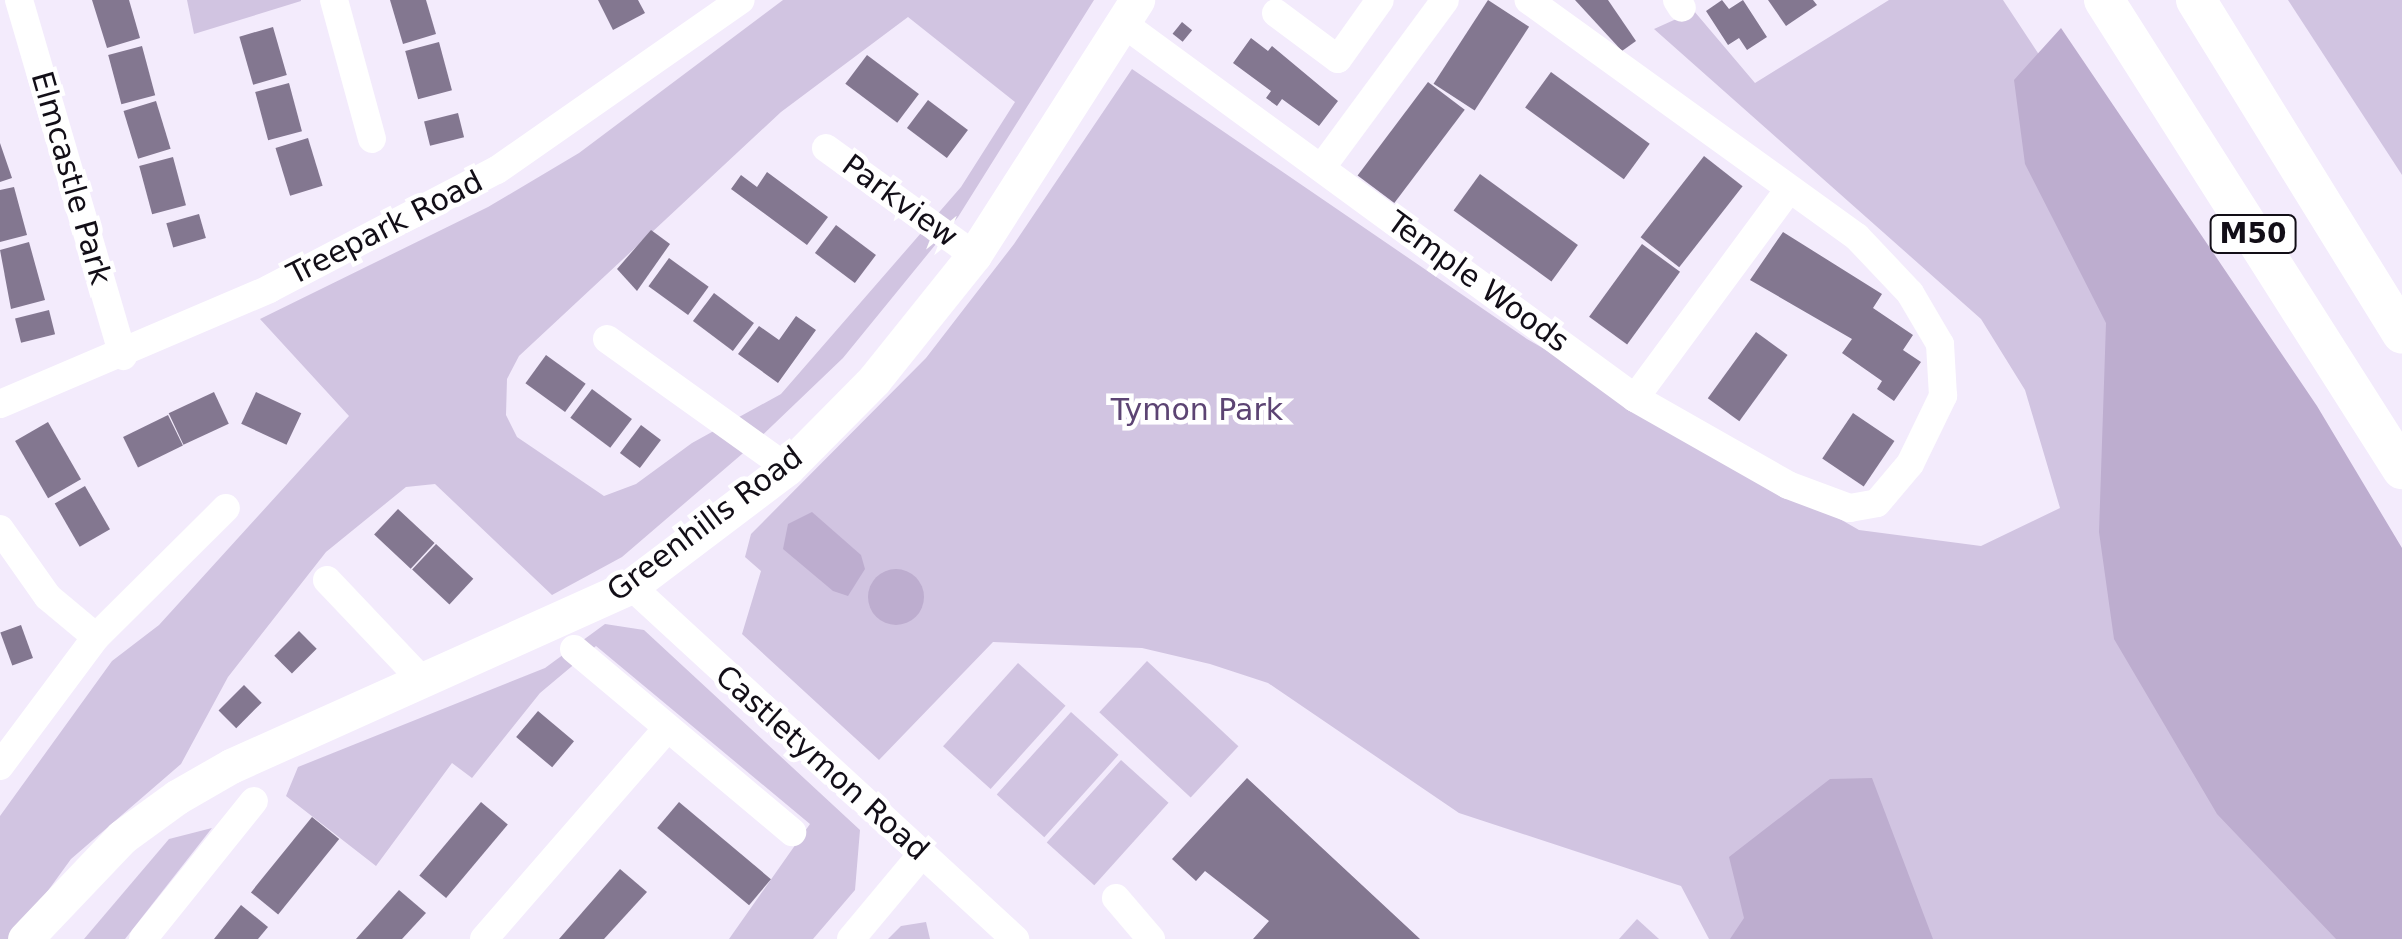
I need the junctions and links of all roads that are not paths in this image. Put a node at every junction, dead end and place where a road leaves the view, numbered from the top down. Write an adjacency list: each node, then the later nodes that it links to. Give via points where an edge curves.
1 (20, 0): 18 (street, Elmcastle Park)
2 (334, 0): 11 (street)
3 (741, 0): 18 (street, Treepark Road, via 498,170)
4 (1380, 0): 10 (street, via 1338,58)
5 (1445, 0): 13 (street)
6 (1528, 0): 14 (street, Temple Woods)
7 (2104, 0): 22 (highway, M50)
8 (2196, 0): 16 (highway, M50)
9 (1129, 11): 13 (street, Temple Woods); 15 (main road, Greenhills Road)
10 (1276, 13)
11 (372, 139)
12 (826, 148): 15 (street, Parkview)
13 (1322, 166): 19 (street, Temple Woods)
14 (1788, 189): 19 (street); 19 (street, Temple Woods, via 1882,261 1940,344 1942,396 1910,464 1878,503 1850,508 1788,485)
15 (974, 256): 21 (main road, Greenhills Road, via 874,380)
16 (2402, 334)
17 (607, 338): 21 (street)
18 (124, 356): 20 (street, Treepark Road)
19 (1635, 398)
20 (0, 404)
21 (786, 468): 26 (main road, Greenhills Road)
22 (2402, 469)
23 (226, 508): 27 (street)
24 (0, 529): 27 (street, via 48,597)
25 (327, 580): 29 (street)
26 (631, 586): 29 (main road, Greenhills Road); 34 (street, Castletymon Road)
27 (96, 636): 31 (street)
28 (574, 649): 30 (street)
29 (423, 681): 36 (main road, Greenhills Road, via 231,766 177,797 122,838)
30 (666, 730): 33 (street); 38 (street)
31 (0, 766)
32 (254, 801): 37 (street)
33 (792, 832)
34 (922, 854): 39 (street); 40 (street, Castletymon Road)
35 (1116, 898): 41 (street)
36 (26, 939)
37 (143, 939)
38 (484, 939)
39 (850, 939)
40 (1015, 939)
41 (1151, 939)

